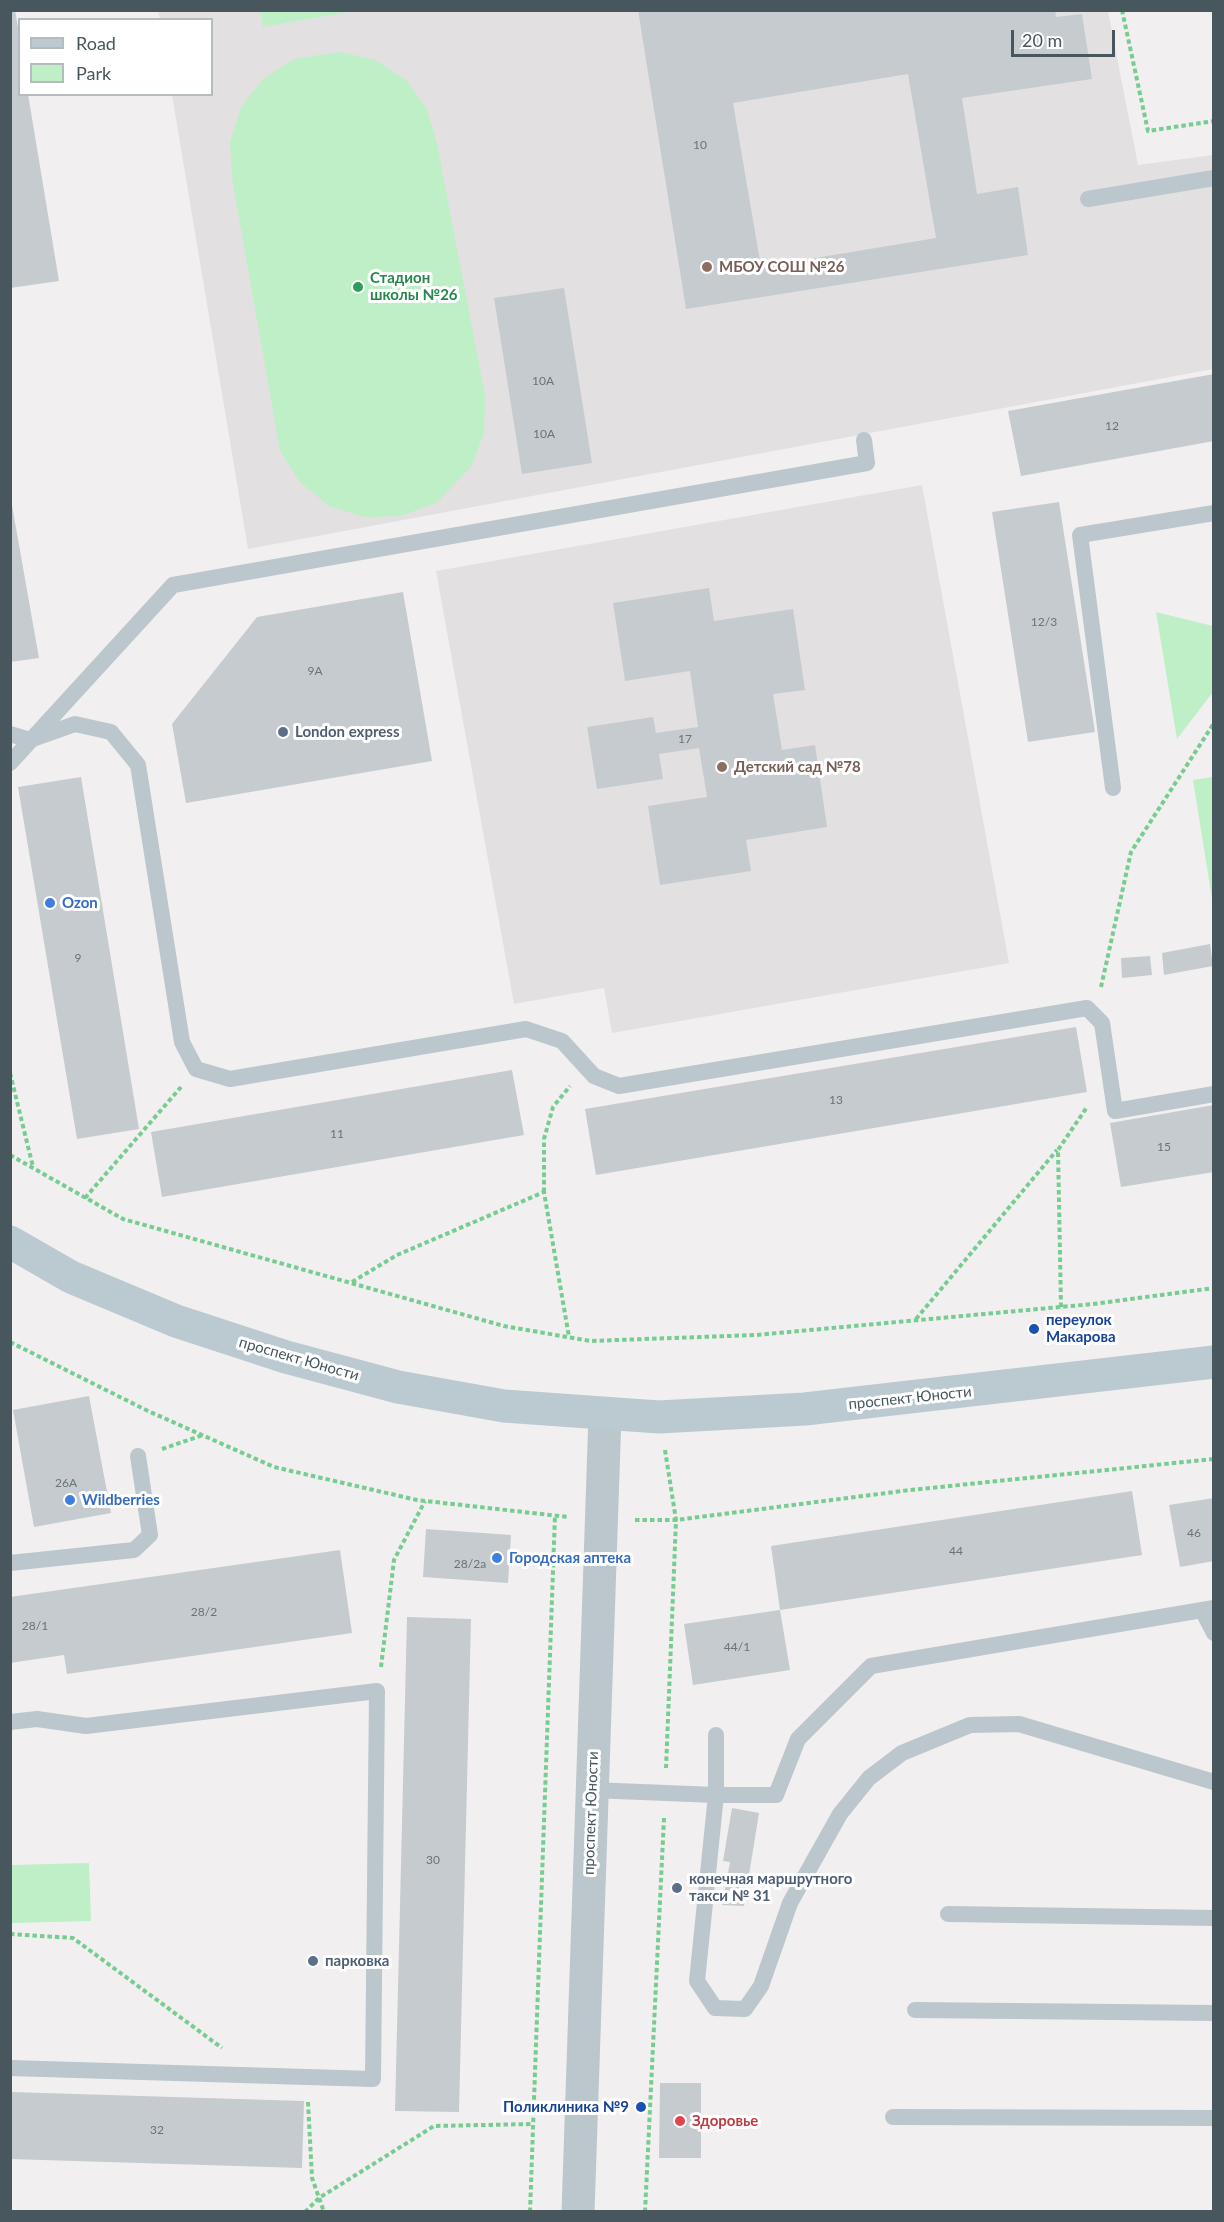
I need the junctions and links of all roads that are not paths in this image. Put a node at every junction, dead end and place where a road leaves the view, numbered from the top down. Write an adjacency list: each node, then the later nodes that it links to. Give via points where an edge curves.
1 (1214, 178): 2 (lane)
2 (1088, 199)
3 (864, 440): 6 (lane, via 867,463 172,585)
4 (1214, 513): 8 (lane, via 1080,535)
5 (10, 734): 6 (lane)
6 (30, 740): 7 (lane); 9 (lane, via 75,724 111,732 138,765 182,1042 196,1069 230,1079 526,1029 562,1041 594,1076 619,1086 1087,1008 1102,1023 1115,1112)
7 (10, 763)
8 (1113, 788)
9 (1214, 1094)
10 (10, 1242): 12 (main road, проспект Юности, via 71,1277 176,1321 286,1357 398,1387 504,1406)
11 (1214, 1362): 12 (main road, проспект Юности, via 805,1409 659,1417)
12 (605, 1415): 20 (street, проспект Юности)
13 (138, 1456): 14 (lane, via 150,1535 134,1550)
14 (10, 1563)
15 (1208, 1609): 16 (lane); 21 (lane, via 871,1666 798,1739 776,1795)
16 (1214, 1633)
17 (10, 1722): 26 (lane, via 37,1719 86,1726 377,1691 373,2079)
18 (716, 1735): 21 (lane)
19 (1214, 1782): 21 (lane, via 1019,1724 970,1725 902,1753 869,1778 840,1814 790,1903 761,1986 745,2009 715,2008 697,1981)
20 (591, 1790): 21 (lane); 29 (street, проспект Юности)
21 (716, 1795)
22 (948, 1914): 23 (lane)
23 (1214, 1918)
24 (915, 2010): 25 (lane)
25 (1214, 2013)
26 (10, 2068)
27 (893, 2117): 28 (lane)
28 (1214, 2118)
29 (578, 2211)

